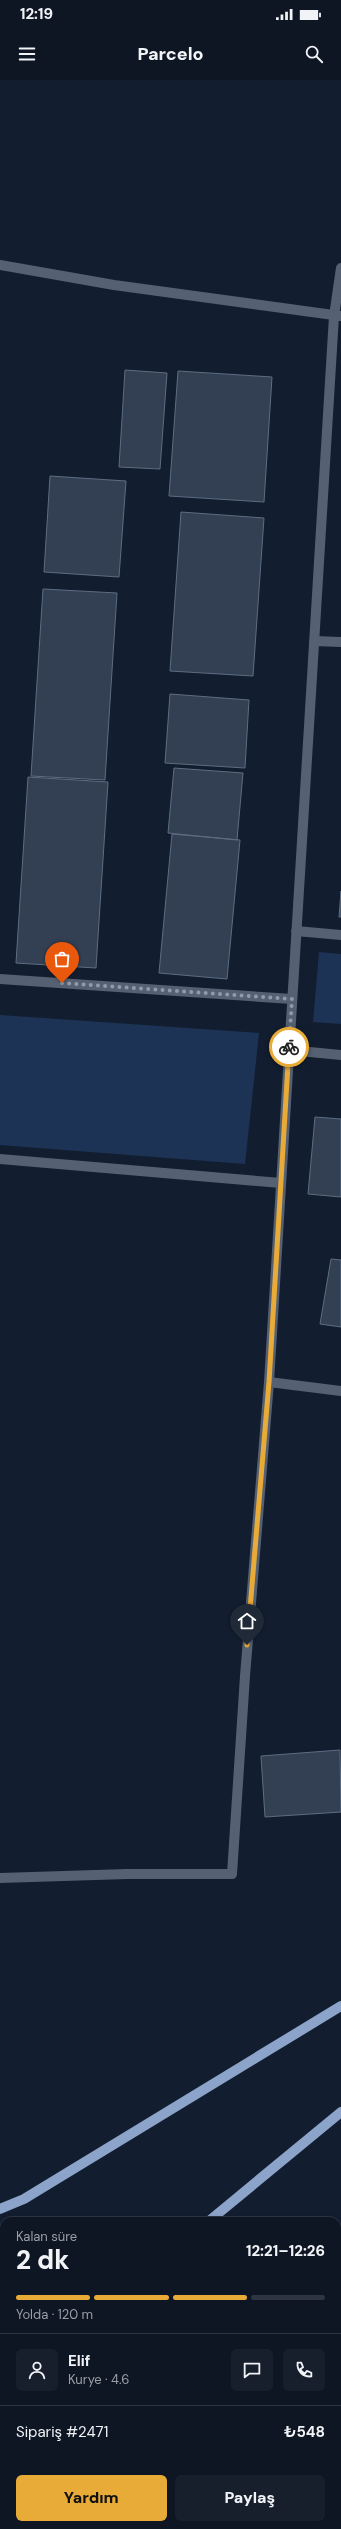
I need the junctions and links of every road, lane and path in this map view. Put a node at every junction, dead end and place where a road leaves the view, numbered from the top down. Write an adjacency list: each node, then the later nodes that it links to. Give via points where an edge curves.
1 (0, 265): 3 (street, via 114,285)
2 (341, 268): 3 (street)
3 (337, 316): 4 (street)
4 (314, 641): 5 (street); 6 (street)
5 (341, 642)
6 (296, 931): 7 (street); 9 (street)
7 (341, 935)
8 (0, 979): 9 (street)
9 (292, 999): 10 (street)
10 (289, 1050): 11 (street); 13 (street)
11 (341, 1055)
12 (0, 1159): 13 (street)
13 (281, 1183): 14 (street)
14 (269, 1382): 15 (street); 16 (street, via 232,1874)
15 (341, 1391)
16 (0, 1878)
17 (341, 2006): 19 (main road, via 24,2199)
18 (341, 2112): 20 (main road)
19 (0, 2209)
20 (214, 2217)

